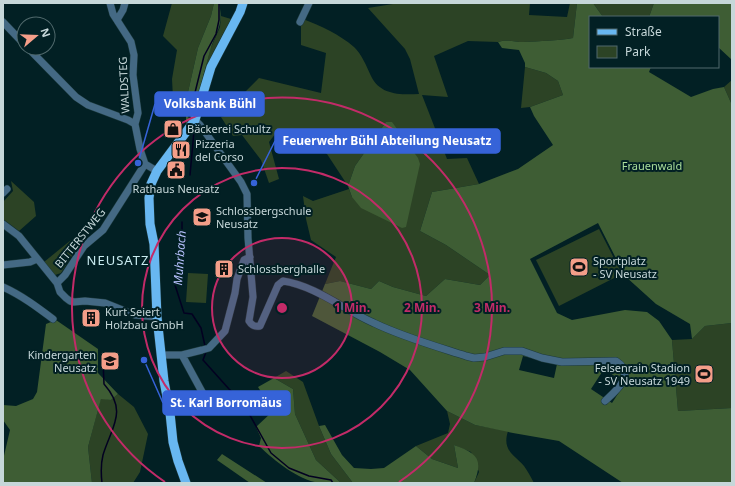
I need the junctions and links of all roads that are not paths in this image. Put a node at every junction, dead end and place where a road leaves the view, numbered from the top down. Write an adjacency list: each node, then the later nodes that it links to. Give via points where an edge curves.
1 (110, 3): 5 (street, WALDSTEG)
2 (125, 3): 5 (street, via 124,10)
3 (244, 3): 10 (main road, via 211,67)
4 (309, 3): 7 (street)
5 (117, 20): 11 (street, WALDSTEG, via 131,42 134,55 133,74 138,113)
6 (3, 22): 8 (street)
7 (300, 22)
8 (16, 36)
9 (36, 56): 11 (street, via 88,106)
10 (195, 120): 13 (main road); 15 (street, via 247,194)
11 (135, 124): 12 (street, WALDSTEG)
12 (145, 164): 13 (street); 18 (street, BITTERSTWEG, via 103,230 84,246 65,275)
13 (157, 171): 20 (main road, via 151,184 148,201 154,244)
14 (3, 224): 16 (street, via 19,236)
15 (250, 257): 23 (street, via 244,260 237,279 225,331 205,349); 24 (street, via 253,298 249,321 255,327 262,323 278,285 283,281 296,283 375,324 474,358 522,351 562,362 616,361 623,366 625,378)
16 (37, 259): 17 (street); 18 (street)
17 (3, 265)
18 (56, 283): 20 (street, via 60,292 70,301 105,303 135,315)
19 (3, 287): 21 (street)
20 (157, 317): 22 (main road)
21 (53, 319)
22 (162, 355): 23 (street); 26 (main road, via 174,442)
23 (182, 355): 25 (street, via 207,401)
24 (605, 401)
25 (218, 410)
26 (186, 483)

